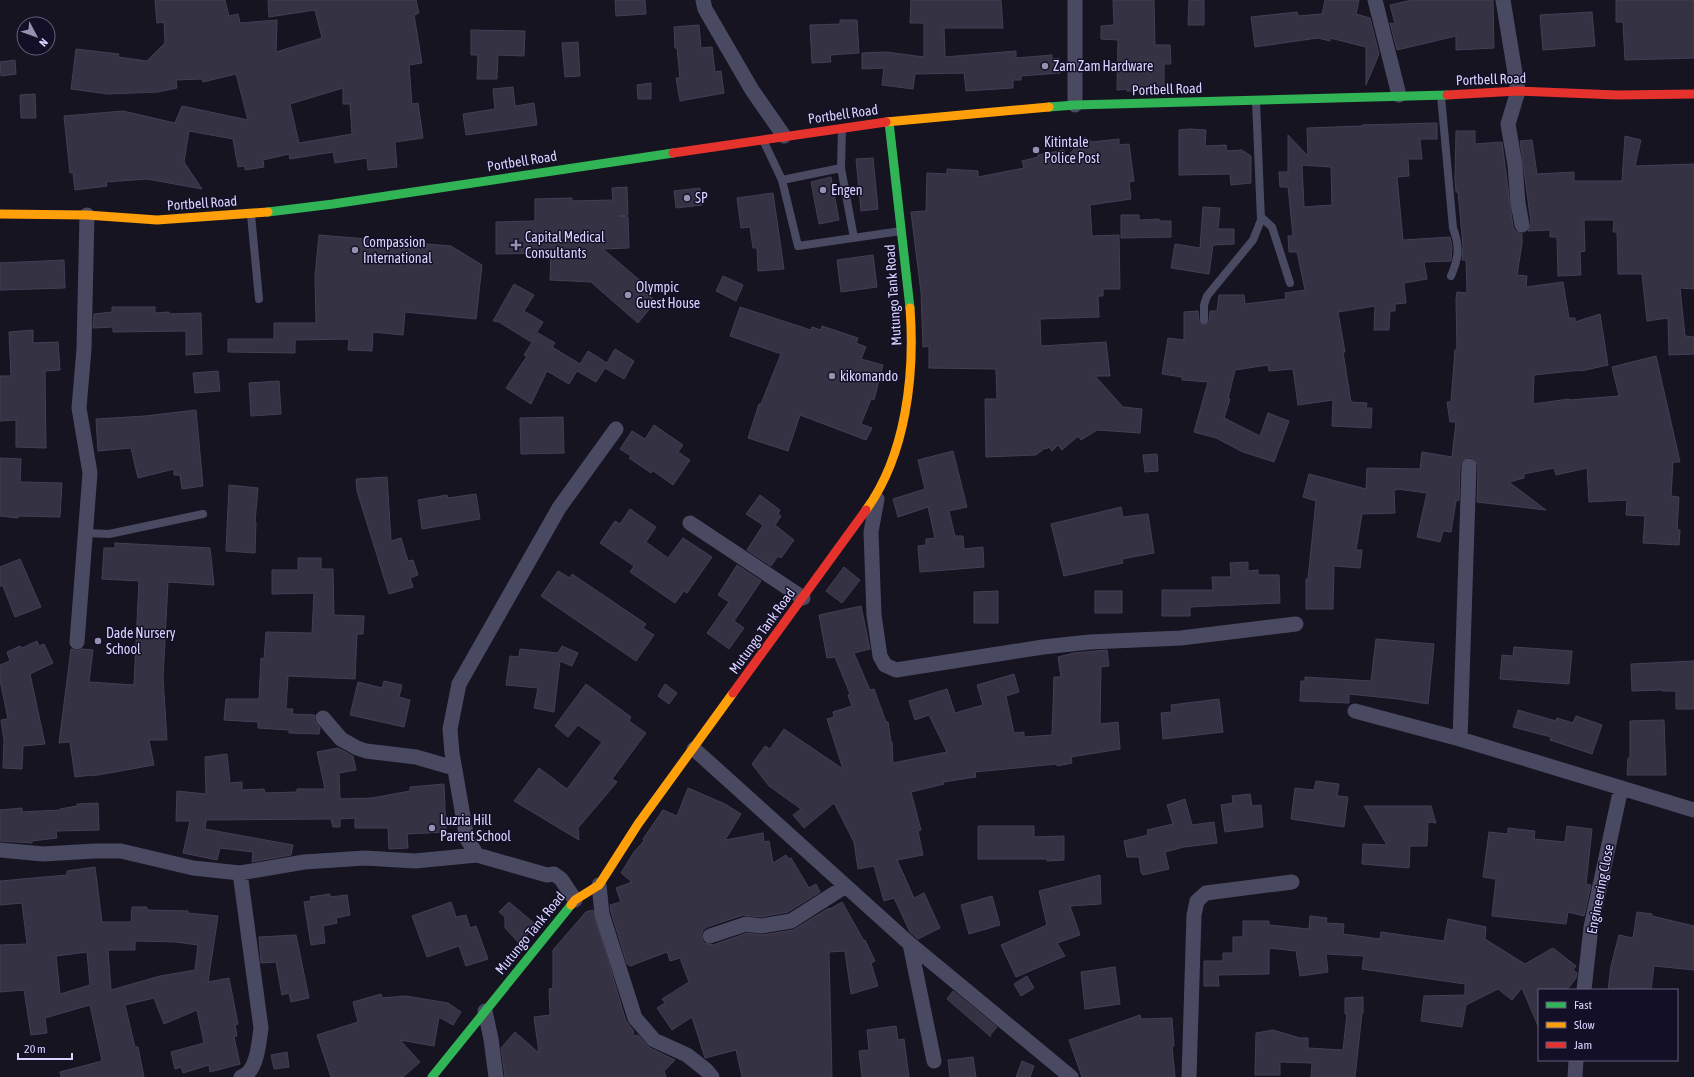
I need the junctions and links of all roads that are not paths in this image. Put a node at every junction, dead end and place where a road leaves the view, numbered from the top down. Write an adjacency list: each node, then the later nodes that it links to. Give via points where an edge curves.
1 (703, 0): 13 (street, via 705,9 752,90)
2 (1075, 0): 10 (street)
3 (1375, 0): 7 (street)
4 (1503, 0): 5 (street)
5 (1518, 91): 6 (main road, Portbell Road, via 1617,95); 8 (main road, Portbell Road); 21 (street, via 1508,124 1516,165)
6 (1694, 94)
7 (1399, 95): 8 (main road, Portbell Road); 9 (main road, Portbell Road)
8 (1441, 95): 24 (lane, via 1453,228 1458,241 1457,260)
9 (1256, 100): 10 (main road, Portbell Road); 20 (lane)
10 (1075, 105): 11 (main road, Portbell Road)
11 (889, 122): 12 (main road, Portbell Road); 22 (main road, Mutungo Tank Road)
12 (842, 128): 13 (main road, Portbell Road); 15 (lane)
13 (784, 136): 14 (main road, Portbell Road)
14 (763, 139): 16 (lane); 19 (main road, Portbell Road)
15 (841, 168): 16 (lane); 23 (lane)
16 (782, 180): 23 (lane, via 798,246)
17 (0, 214): 18 (main road, Portbell Road)
18 (87, 214): 19 (main road, Portbell Road, via 157,220); 33 (street, via 84,349 79,408 90,473)
19 (251, 214): 26 (lane)
20 (1261, 217): 25 (lane, via 1272,227); 27 (lane, via 1254,240 1207,296)
21 (1522, 225)
22 (902, 231): 23 (lane); 30 (main road, Mutungo Tank Road, via 912,322 910,372 906,407 887,474)
23 (854, 238)
24 (1451, 276)
25 (1290, 283)
26 (259, 299)
27 (1204, 320)
28 (616, 429): 41 (street, via 559,508 459,684 450,729)
29 (1469, 466): 39 (street)
30 (878, 494): 34 (main road, Mutungo Tank Road); 35 (street, via 871,532 874,615 880,656 885,665 896,670 1043,647 1181,638)
31 (203, 514): 33 (lane, via 109,534)
32 (690, 523): 34 (street)
33 (85, 533): 36 (street)
34 (803, 598): 40 (main road, Mutungo Tank Road)
35 (1296, 624)
36 (77, 642)
37 (1355, 711): 39 (street)
38 (323, 718): 41 (street, via 341,739 356,748 416,757)
39 (1460, 739): 42 (street)
40 (694, 749): 48 (main road, Mutungo Tank Road, via 638,824); 49 (street)
41 (454, 768): 45 (street, via 467,839)
42 (1621, 788): 43 (street); 53 (street, Engineering Close, via 1590,927)
43 (1694, 810)
44 (0, 850): 46 (street, via 43,854 121,851 193,868)
45 (477, 855): 46 (street, via 415,861 365,858 304,862); 50 (street, via 547,875 554,874 561,879)
46 (240, 873): 57 (street, via 261,1028 252,1069)
47 (1292, 882): 62 (street, via 1206,892 1197,901 1194,915)
48 (599, 885): 50 (main road, Mutungo Tank Road); 60 (street, via 602,914 635,1018 654,1040 687,1055)
49 (846, 886): 51 (street, via 791,921 761,926 746,924); 52 (street)
50 (575, 900): 54 (main road, Mutungo Tank Road)
51 (710, 936)
52 (910, 944): 55 (street); 61 (street)
53 (1584, 989)
54 (485, 1011): 58 (main road, Mutungo Tank Road); 59 (street)
55 (934, 1061)
56 (1576, 1061): 63 (street)
57 (241, 1077)
58 (432, 1077)
59 (496, 1077)
60 (712, 1077)
61 (1071, 1077)
62 (1189, 1077)
63 (1575, 1077)

